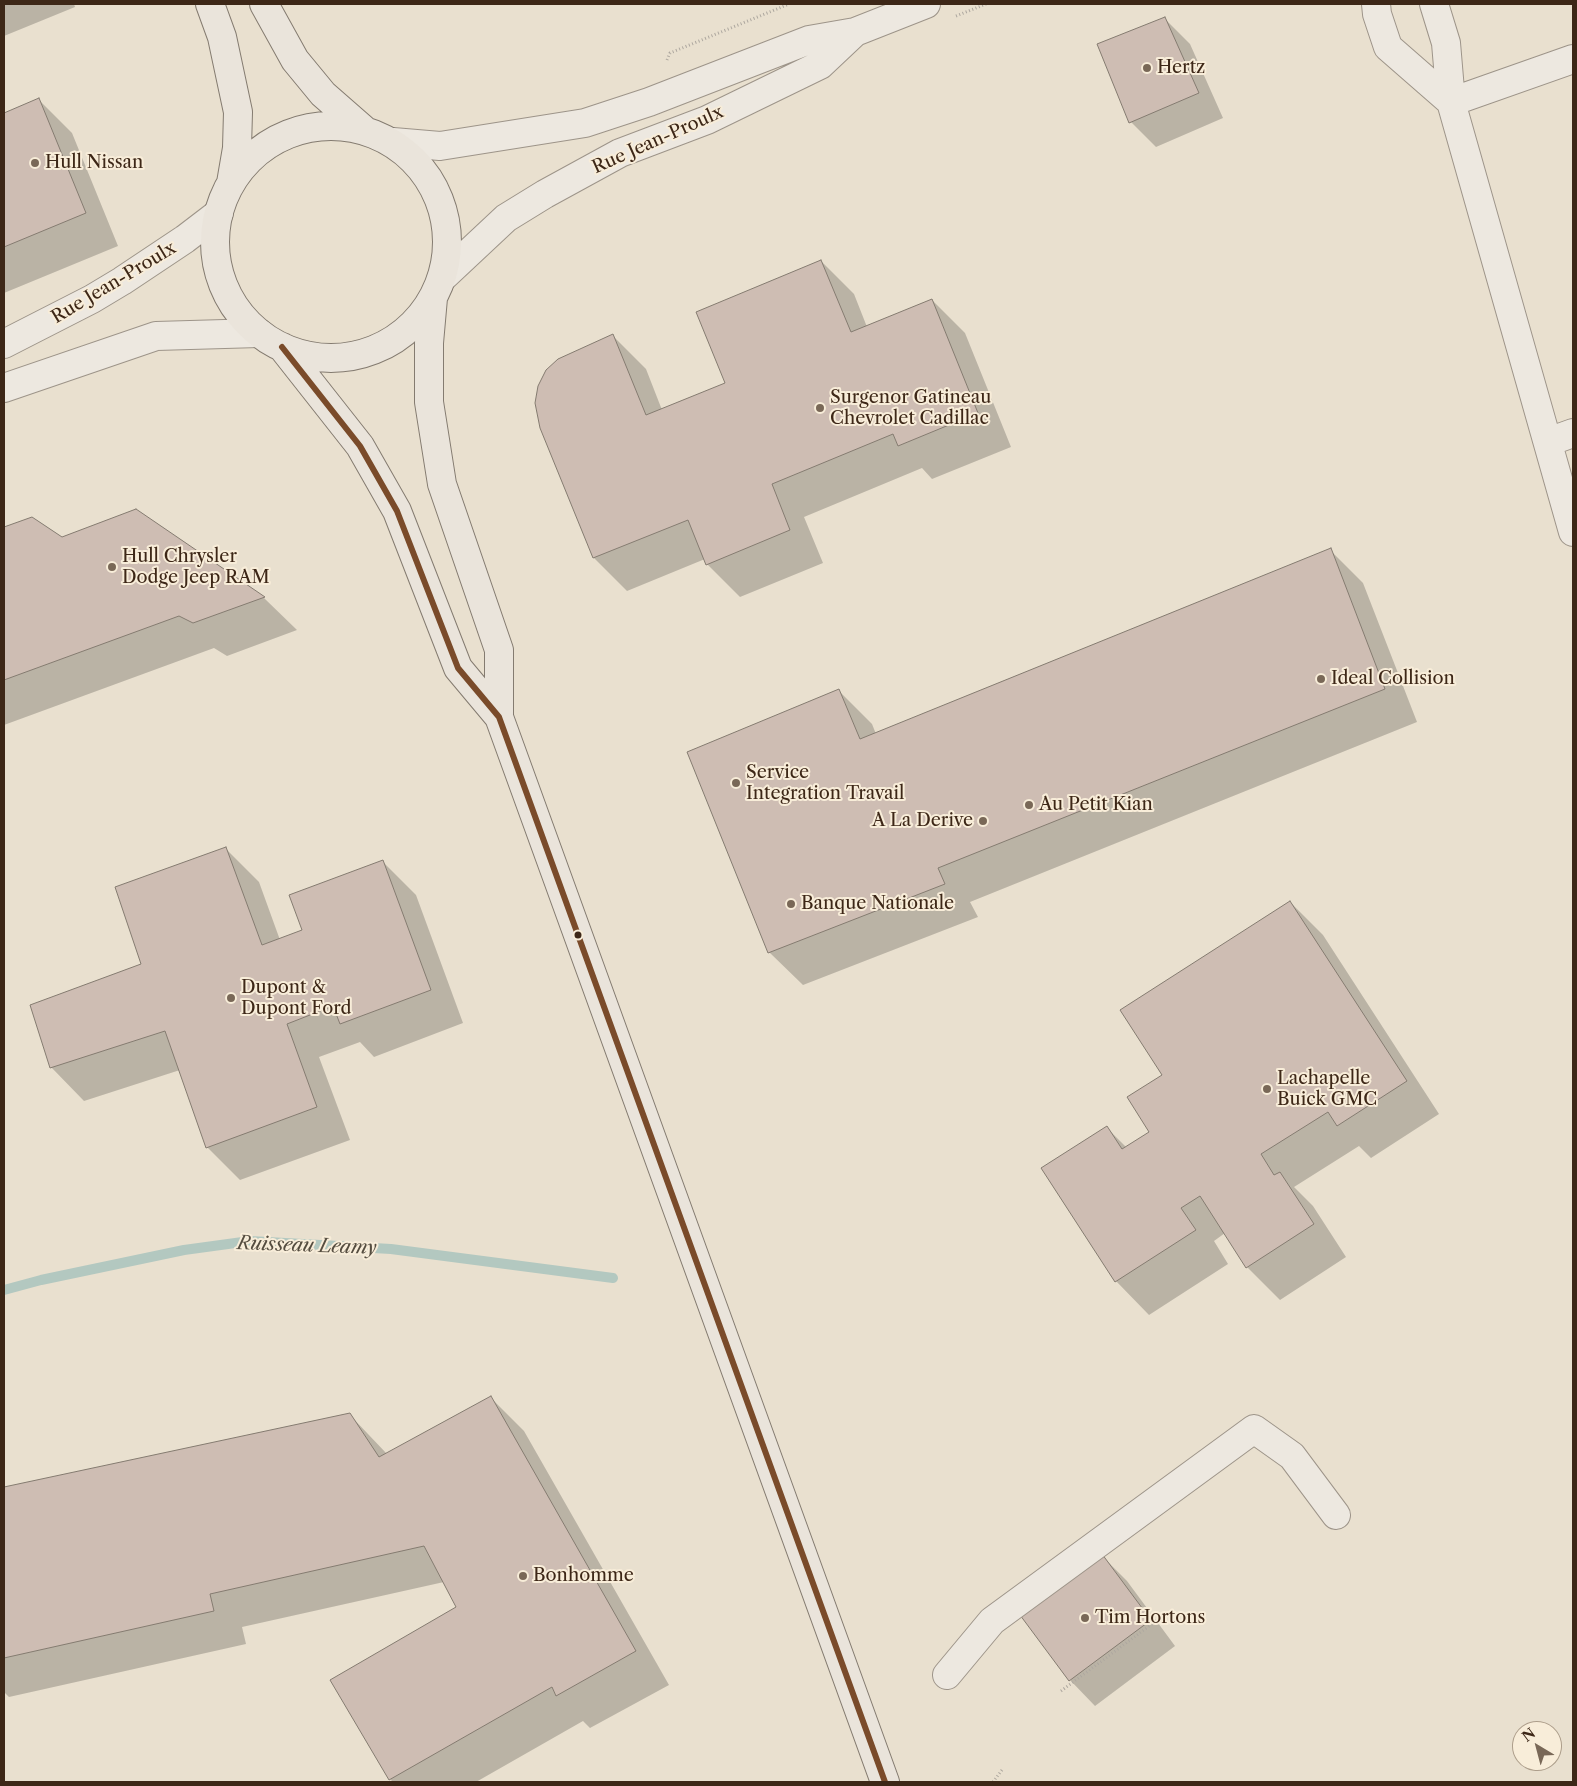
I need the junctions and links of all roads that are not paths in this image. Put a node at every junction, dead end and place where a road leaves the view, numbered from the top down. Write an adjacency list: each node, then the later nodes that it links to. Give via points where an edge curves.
1 (210, 4): 11 (main road, via 222,37 238,112 237,148)
2 (264, 4): 9 (main road, via 294,60 323,94)
3 (926, 4): 6 (street, Rue Jean-Proulx)
4 (1376, 4): 8 (street, via 1376,14 1388,47)
5 (1434, 4): 8 (street, via 1446,43)
6 (855, 32): 10 (street, Rue Jean-Proulx, via 810,40 649,102 584,123 440,146); 13 (street, Rue Jean-Proulx, via 820,65 706,120 620,153 545,194 506,218)
7 (1573, 59): 8 (street)
8 (1451, 102): 18 (street)
9 (362, 129): 10 (main road); 11 (main road, via 325,125 288,134 255,154)
10 (393, 142): 13 (main road, via 416,161 434,185 444,213 448,242)
11 (231, 183): 12 (main road)
12 (219, 213): 14 (main road, via 215,239 218,266 226,292 240,314); 15 (street, Rue Jean-Proulx, via 122,281)
13 (438, 288): 14 (main road, via 412,326 383,346 350,357 315,357); 20 (main road, via 429,343 430,411 442,484 498,650)
14 (271, 340): 16 (street, via 156,336); 20 (main road, via 360,446 397,511 458,668)
15 (4, 344)
16 (4, 388)
17 (1573, 433): 18 (street)
18 (1548, 442): 19 (street)
19 (1573, 532)
20 (499, 717): 23 (main road)
21 (1336, 1515): 22 (street, via 1292,1456 1254,1429 992,1621)
22 (947, 1674)
23 (885, 1782)

